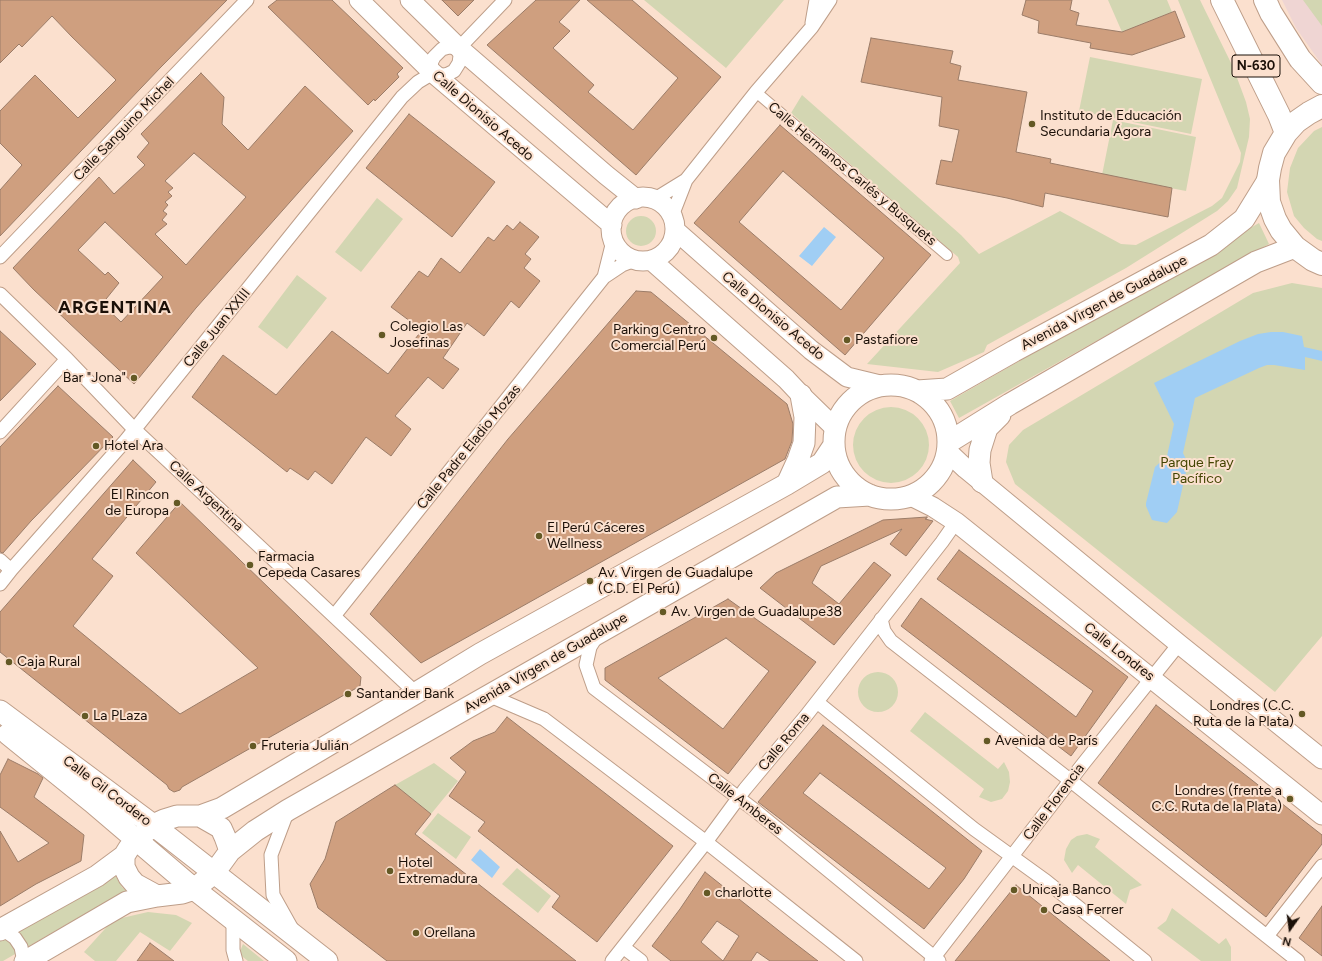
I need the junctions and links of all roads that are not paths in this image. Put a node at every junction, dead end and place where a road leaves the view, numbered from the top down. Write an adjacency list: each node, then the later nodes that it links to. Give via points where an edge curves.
1 (247, 0): 23 (street, Calle Sanguino Michel)
2 (359, 0): 11 (main road, Calle Dionisio Acedo)
3 (410, 0): 10 (main road)
4 (505, 0): 10 (street)
5 (816, 0): 9 (street)
6 (830, 0): 9 (street)
7 (1222, 0): 15 (highway, N-630, via 1280,115)
8 (1265, 0): 12 (highway, N-630, via 1300,58)
9 (812, 27): 13 (street)
10 (459, 48): 11 (street, via 442,49 434,56); 11 (street, Calle Juan XXIII, via 459,63 454,71 443,76); 18 (main road, via 606,175)
11 (433, 73): 20 (main road, Calle Dionisio Acedo); 33 (street, Calle Juan XXIII, via 418,82 402,97)
12 (1322, 83)
13 (756, 92): 16 (street); 22 (street, Calle Hermanos Carlés y Busquets)
14 (1322, 106): 15 (highway, via 1309,112)
15 (1286, 133): 17 (highway, via 1274,153)
16 (686, 180): 18 (street, via 660,196); 19 (street)
17 (1268, 180): 21 (highway, via 1275,219); 30 (main road, Avenida Virgen de Guadalupe, via 1244,219 1211,245 947,390)
18 (643, 199): 19 (main road, via 660,202 667,208); 20 (main road, via 627,202 620,208 614,216)
19 (674, 223): 24 (main road, via 673,240 668,249 661,256); 29 (main road, Calle Dionisio Acedo, via 811,350 847,377)
20 (612, 233): 24 (main road, via 618,250 626,256); 26 (street, Calle Padre Eladio Mozas)
21 (1295, 247): 25 (highway); 32 (main road, via 1256,262)
22 (947, 255)
23 (0, 257)
24 (643, 260): 26 (street, Calle Padre Eladio Mozas, via 622,264); 31 (main road, via 786,379)
25 (1322, 264)
26 (604, 277): 45 (street, Calle Padre Eladio Mozas)
27 (0, 294): 28 (street, Calle Argentina)
28 (67, 358): 33 (street, Calle Argentina); 34 (street)
29 (880, 386): 30 (main road, via 899,385); 35 (main road, via 865,391 851,400 842,413)
30 (917, 391): 36 (main road, via 930,400 940,412 947,426)
31 (801, 396): 35 (main road); 38 (main road, via 805,417 804,443)
32 (1010, 404): 36 (main road); 37 (main road, via 987,428 983,438 979,463)
33 (134, 429): 43 (street, Calle Juan XXIII); 45 (street, Calle Argentina)
34 (0, 432)
35 (834, 436): 38 (main road, via 822,463); 39 (main road, via 837,461 845,476 856,487)
36 (948, 447): 37 (main road); 40 (main road, via 939,474 927,487)
37 (982, 482): 48 (main road)
38 (787, 484): 50 (main road, via 480,654)
39 (870, 495): 40 (main road, via 884,499); 47 (main road, Avenida Virgen de Guadalupe, via 836,497)
40 (911, 496): 41 (main road, Calle Londres)
41 (956, 522): 46 (street, Calle Roma); 49 (main road, Calle Londres)
42 (0, 560): 43 (street)
43 (11, 570): 44 (street, Calle Juan XXIII)
44 (0, 584)
45 (334, 616): 50 (street, Calle Argentina)
46 (881, 620): 52 (street, Calle Roma); 56 (street, via 884,631 891,641)
47 (598, 633): 51 (main road, Avenida Virgen de Guadalupe); 57 (street, Calle Amberes, via 590,647 586,665 594,688)
48 (1179, 644): 49 (street, Calle Florencia); 55 (main road)
49 (1152, 678): 56 (street, Calle Florencia); 59 (main road, Calle Londres)
50 (416, 694): 60 (main road, via 222,808)
51 (488, 695): 58 (main road, Avenida Virgen de Guadalupe); 62 (street, via 544,719)
52 (817, 702): 57 (street, Calle Roma); 65 (street)
53 (0, 711): 61 (main road, Calle Gil Cordero)
54 (2, 735): 63 (main road, Calle Gil Cordero, via 86,797)
55 (1322, 759)
56 (1071, 781): 65 (street, Calle Florencia); 72 (street)
57 (738, 798): 62 (street, Calle Roma); 75 (street, Calle Amberes)
58 (288, 810): 64 (main road, Avenida Virgen de Guadalupe); 73 (street, via 271,855 273,895)
59 (1321, 811)
60 (200, 816): 61 (main road, via 177,816); 64 (main road, via 221,828)
61 (152, 825): 63 (main road); 67 (main road, Calle Gil Cordero)
62 (706, 842): 74 (street, Calle Roma); 83 (street)
63 (130, 848): 68 (main road, Calle Gil Cordero); 69 (main road, via 124,867 128,876 135,884); 71 (main road, via 97,876)
64 (230, 851): 67 (main road, Avenida Virgen de Guadalupe)
65 (1011, 857): 75 (street, Calle Florencia); 84 (street, via 1046,881)
66 (1322, 866): 72 (street)
67 (214, 873): 68 (main road, Avenida Virgen de Guadalupe); 73 (main road, Calle Gil Cordero)
68 (194, 889): 69 (main road); 70 (main road, Calle Gil Cordero)
69 (157, 896): 77 (main road, via 127,902)
70 (233, 919): 78 (street, via 233,950); 79 (main road, Calle Gil Cordero)
71 (0, 931): 76 (street, via 15,938 21,947)
72 (1266, 936): 85 (street)
73 (296, 938): 80 (main road, Calle Gil Cordero)
74 (623, 947): 81 (street, Calle Roma); 82 (street)
75 (935, 960)
76 (21, 961)
77 (26, 961)
78 (236, 961)
79 (286, 961)
80 (327, 961)
81 (612, 961)
82 (641, 961)
83 (856, 961)
84 (1145, 961)
85 (1298, 961)

